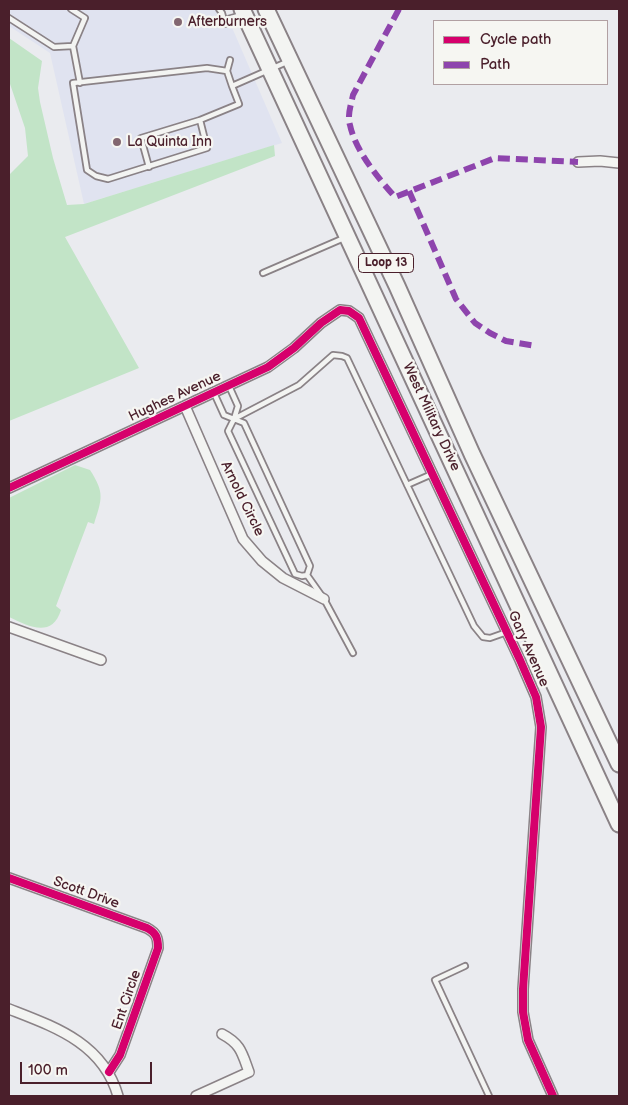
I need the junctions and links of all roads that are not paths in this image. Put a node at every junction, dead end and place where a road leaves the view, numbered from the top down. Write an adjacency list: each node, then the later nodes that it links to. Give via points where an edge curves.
1 (71, 9): 6 (lane, via 85,18)
2 (219, 9): 4 (lane, via 225,22)
3 (266, 9): 8 (main road, West Military Drive / Loop 13)
4 (244, 11): 9 (main road, West Military Drive / Loop 13)
5 (9, 18): 6 (lane, via 54,47)
6 (73, 46): 11 (lane)
7 (230, 60): 10 (lane)
8 (290, 61): 9 (lane); 35 (main road, West Military Drive / Loop 13)
9 (271, 70): 12 (lane); 17 (main road, West Military Drive / Loop 13)
10 (227, 71): 11 (lane, via 207,68); 12 (lane)
11 (80, 83): 16 (lane, via 73,84 87,170 108,179)
12 (232, 86): 13 (lane, via 239,104)
13 (200, 120): 16 (lane, via 207,148); 16 (lane, via 141,138)
14 (578, 162): 15 (street)
15 (619, 163)
16 (149, 167)
17 (348, 236): 18 (lane); 36 (main road, West Military Drive / Loop 13)
18 (264, 273)
19 (340, 310): 20 (street, Hughes Avenue, via 282,358); 24 (street, Gary Avenue, via 349,311 359,318)
20 (229, 386): 21 (street, Hughes Avenue); 23 (lane, via 238,406)
21 (214, 393): 22 (street, Hughes Avenue); 23 (lane, via 224,415)
22 (185, 406): 26 (street, Hughes Avenue); 29 (street, Arnold Circle, via 243,539 262,561)
23 (234, 419): 25 (lane, via 299,385 333,356 342,356 347,358); 27 (lane, via 229,436); 28 (lane, via 244,423 310,566)
24 (432, 474): 25 (lane); 32 (street, Gary Avenue)
25 (407, 485): 32 (lane, via 474,626 483,637)
26 (9, 488)
27 (293, 569): 28 (lane, via 295,574); 29 (lane)
28 (307, 575): 30 (lane)
29 (289, 580): 30 (street, Arnold Circle)
30 (324, 599): 33 (lane)
31 (9, 627): 34 (street)
32 (507, 632): 46 (street, Gary Avenue, via 536,697 541,727 523,1012 528,1040)
33 (353, 653)
34 (101, 660)
35 (619, 764)
36 (619, 824)
37 (9, 878): 38 (street, Scott Drive)
38 (155, 933): 42 (street, Ent Circle, via 158,948 120,1055)
39 (465, 966): 45 (lane, via 435,980)
40 (9, 1009): 42 (street, via 71,1036)
41 (222, 1034): 44 (street, via 237,1044 249,1072)
42 (109, 1072): 43 (street)
43 (118, 1096)
44 (196, 1096)
45 (489, 1096)
46 (553, 1096)

